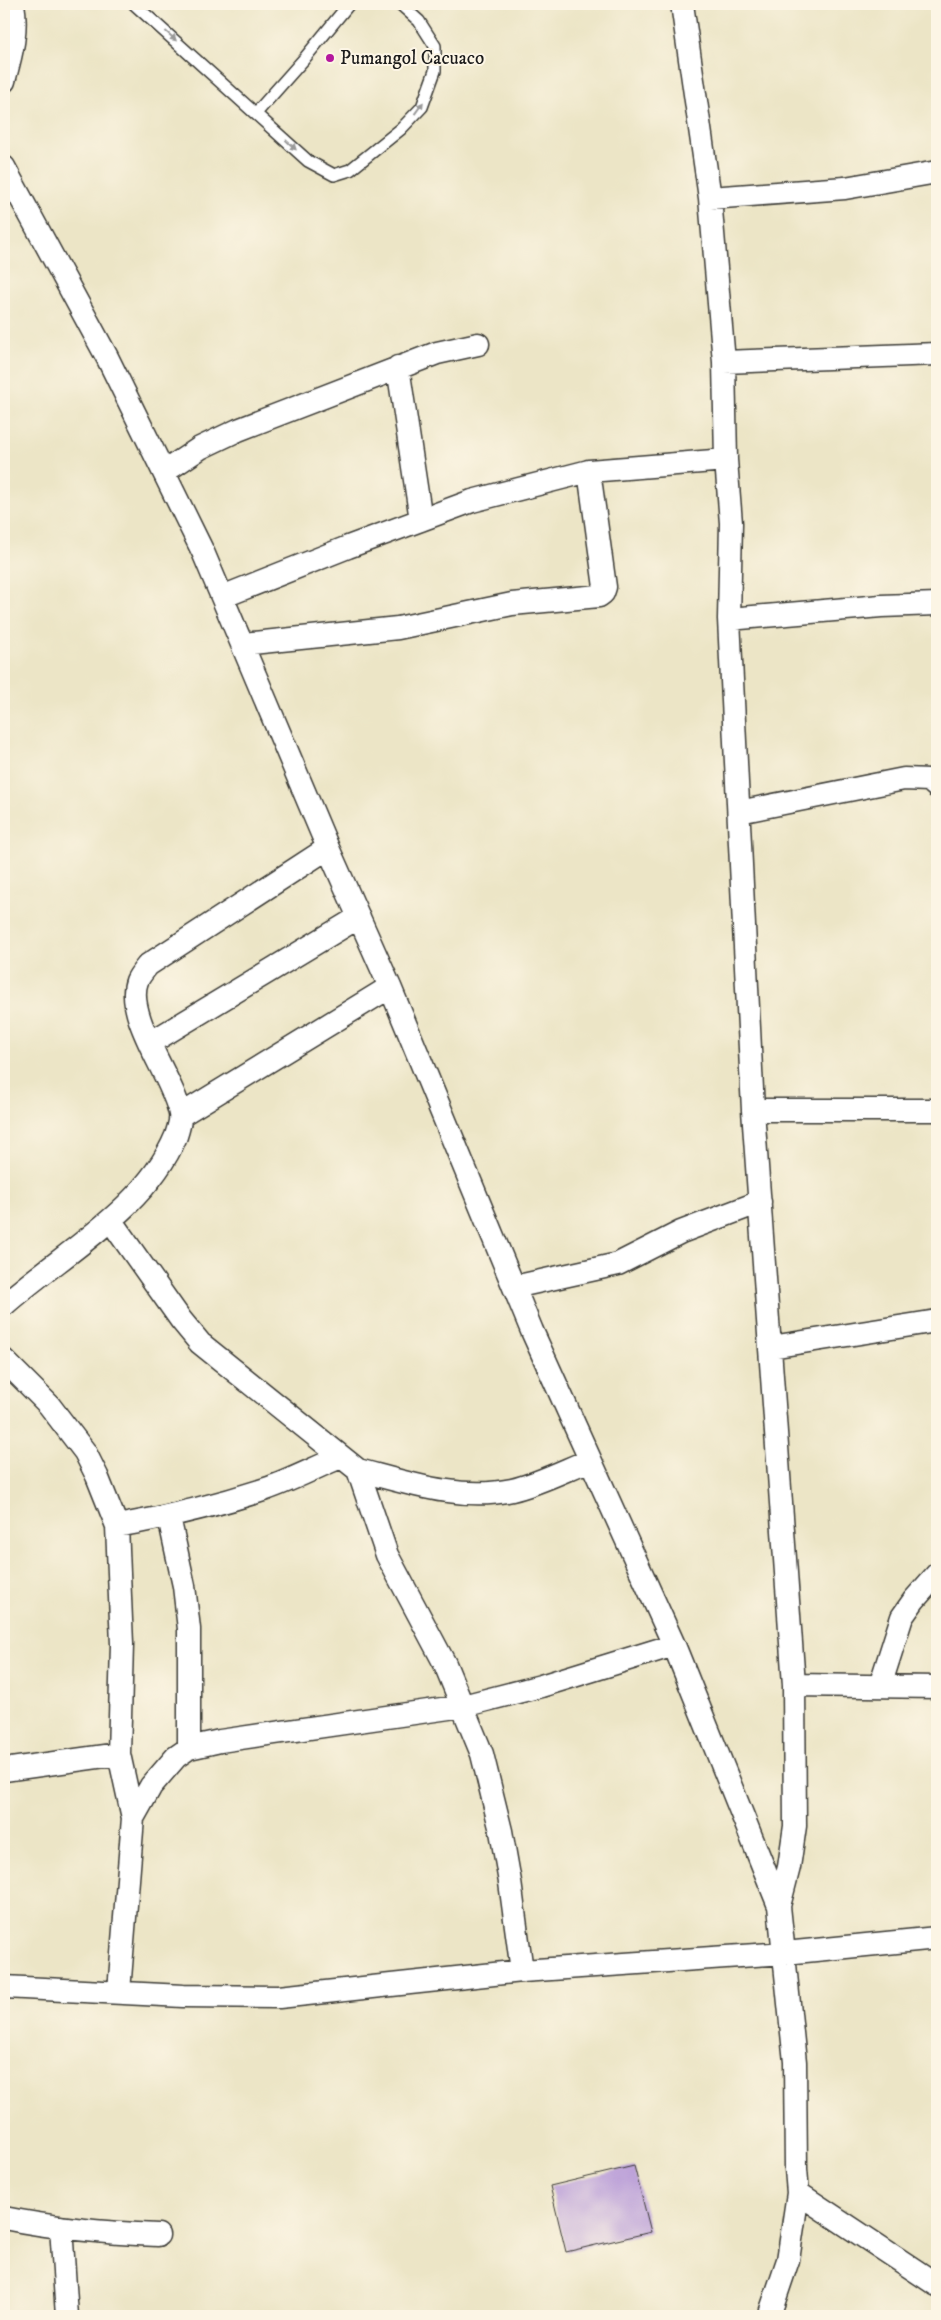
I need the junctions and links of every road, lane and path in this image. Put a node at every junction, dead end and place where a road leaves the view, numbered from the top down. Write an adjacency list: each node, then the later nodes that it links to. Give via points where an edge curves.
1 (13, 4): 6 (street, via 14,48)
2 (134, 4): 7 (lane, one-way to 7)
3 (349, 4): 7 (lane)
4 (400, 4): 7 (lane, one-way to 4, via 308,161 334,175 350,170 401,129 422,106 435,71 435,46 419,21)
5 (682, 4): 10 (street)
6 (4, 81)
7 (257, 112)
8 (4, 167): 17 (street, via 107,357)
9 (937, 172): 10 (street, via 844,188)
10 (710, 198): 13 (street)
11 (478, 344): 14 (street, via 437,352)
12 (937, 354): 13 (street)
13 (724, 362): 15 (street)
14 (398, 367): 17 (street, via 238,430 200,448); 18 (street)
15 (726, 460): 16 (street); 21 (street, via 730,523)
16 (589, 471): 18 (street, via 472,501); 22 (street, via 605,587 599,596 512,604 398,628)
17 (164, 472): 19 (street)
18 (420, 520): 19 (street)
19 (222, 597): 22 (street)
20 (937, 604): 21 (street)
21 (729, 619): 24 (street)
22 (243, 644): 25 (street)
23 (937, 787): 24 (street, via 929,780 904,779)
24 (738, 812): 29 (street)
25 (328, 848): 26 (street); 28 (street, via 148,965 137,982 136,998 140,1020)
26 (359, 917): 27 (street); 28 (street)
27 (390, 987): 31 (street); 34 (street)
28 (150, 1044): 31 (street)
29 (753, 1110): 30 (street); 32 (street)
30 (937, 1110)
31 (181, 1115): 33 (street, via 176,1135 157,1168)
32 (760, 1202): 34 (street, via 681,1232 618,1264); 37 (street)
33 (111, 1221): 35 (street); 40 (street, via 200,1343)
34 (514, 1288): 39 (street)
35 (4, 1305)
36 (937, 1321): 37 (street)
37 (771, 1347): 45 (street)
38 (4, 1360): 42 (street, via 49,1405 85,1452)
39 (590, 1460): 40 (street, via 514,1489 495,1492 440,1491); 44 (street)
40 (349, 1464): 41 (street); 48 (street, via 387,1554 445,1664)
41 (169, 1517): 42 (street); 49 (street, via 184,1586 189,1629)
42 (117, 1526): 50 (street, via 122,1644)
43 (937, 1574): 46 (street, via 902,1617)
44 (674, 1645): 48 (street); 53 (street)
45 (794, 1685): 46 (street); 53 (street, via 795,1826)
46 (880, 1686): 47 (street)
47 (937, 1687)
48 (463, 1706): 49 (street); 56 (street, via 482,1754 501,1831)
49 (189, 1748): 52 (street, via 164,1770)
50 (119, 1754): 51 (street); 52 (street)
51 (4, 1770)
52 (133, 1818): 58 (street)
53 (779, 1906): 55 (street)
54 (937, 1938): 55 (street)
55 (785, 1953): 56 (street); 59 (street, via 795,2062)
56 (522, 1971): 58 (street, via 278,1997 193,1997)
57 (4, 1987): 58 (street)
58 (119, 1992)
59 (798, 2193): 63 (street); 65 (street, via 788,2260)
60 (4, 2218): 61 (street)
61 (61, 2227): 62 (street); 64 (street)
62 (158, 2235)
63 (937, 2285)
64 (66, 2316)
65 (769, 2316)

